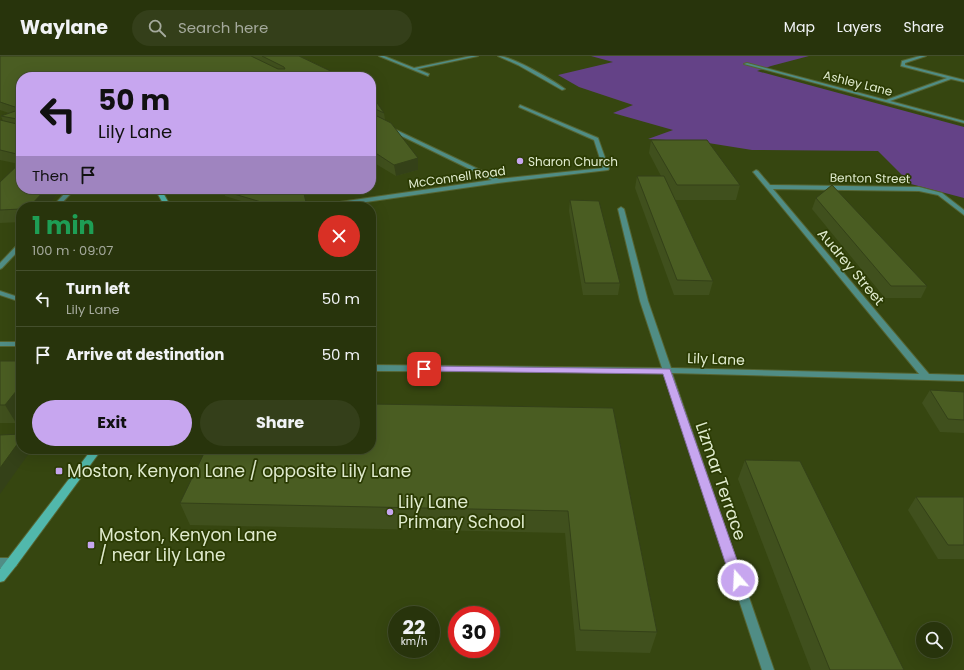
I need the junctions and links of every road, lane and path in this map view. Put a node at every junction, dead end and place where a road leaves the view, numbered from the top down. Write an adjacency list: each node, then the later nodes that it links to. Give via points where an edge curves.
1 (381, 56): 6 (street)
2 (476, 56): 6 (street)
3 (500, 56): 10 (street)
4 (924, 56): 8 (street, via 903,62 903,66)
5 (746, 64): 11 (street, Ashley Lane)
6 (414, 69): 7 (street)
7 (428, 74)
8 (951, 78): 9 (street); 11 (street)
9 (964, 81)
10 (563, 89)
11 (887, 100): 14 (street, Ashley Lane)
12 (520, 106): 16 (street, McConnell Road, via 596,139 606,169)
13 (376, 121): 16 (street)
14 (964, 122)
15 (756, 172): 17 (street, Audrey Street)
16 (498, 181): 20 (street, McConnell Road)
17 (769, 187): 22 (street, Benton Street, via 919,189 940,194); 31 (street, Audrey Street)
18 (67, 194): 19 (street)
19 (60, 202)
20 (353, 202)
21 (621, 209): 30 (street, Lizmar Terrace, via 644,301)
22 (964, 213)
23 (16, 249): 24 (street)
24 (0, 267)
25 (0, 293): 26 (street)
26 (16, 298)
27 (0, 344): 28 (street)
28 (16, 344)
29 (376, 368): 30 (street, Lily Lane)
30 (667, 371): 31 (street, Lily Lane); 37 (street, Lizmar Terrace)
31 (927, 378): 32 (street, Lily Lane)
32 (964, 378)
33 (93, 454): 35 (street)
34 (0, 563): 35 (street)
35 (12, 563): 36 (street)
36 (0, 577)
37 (768, 670)

